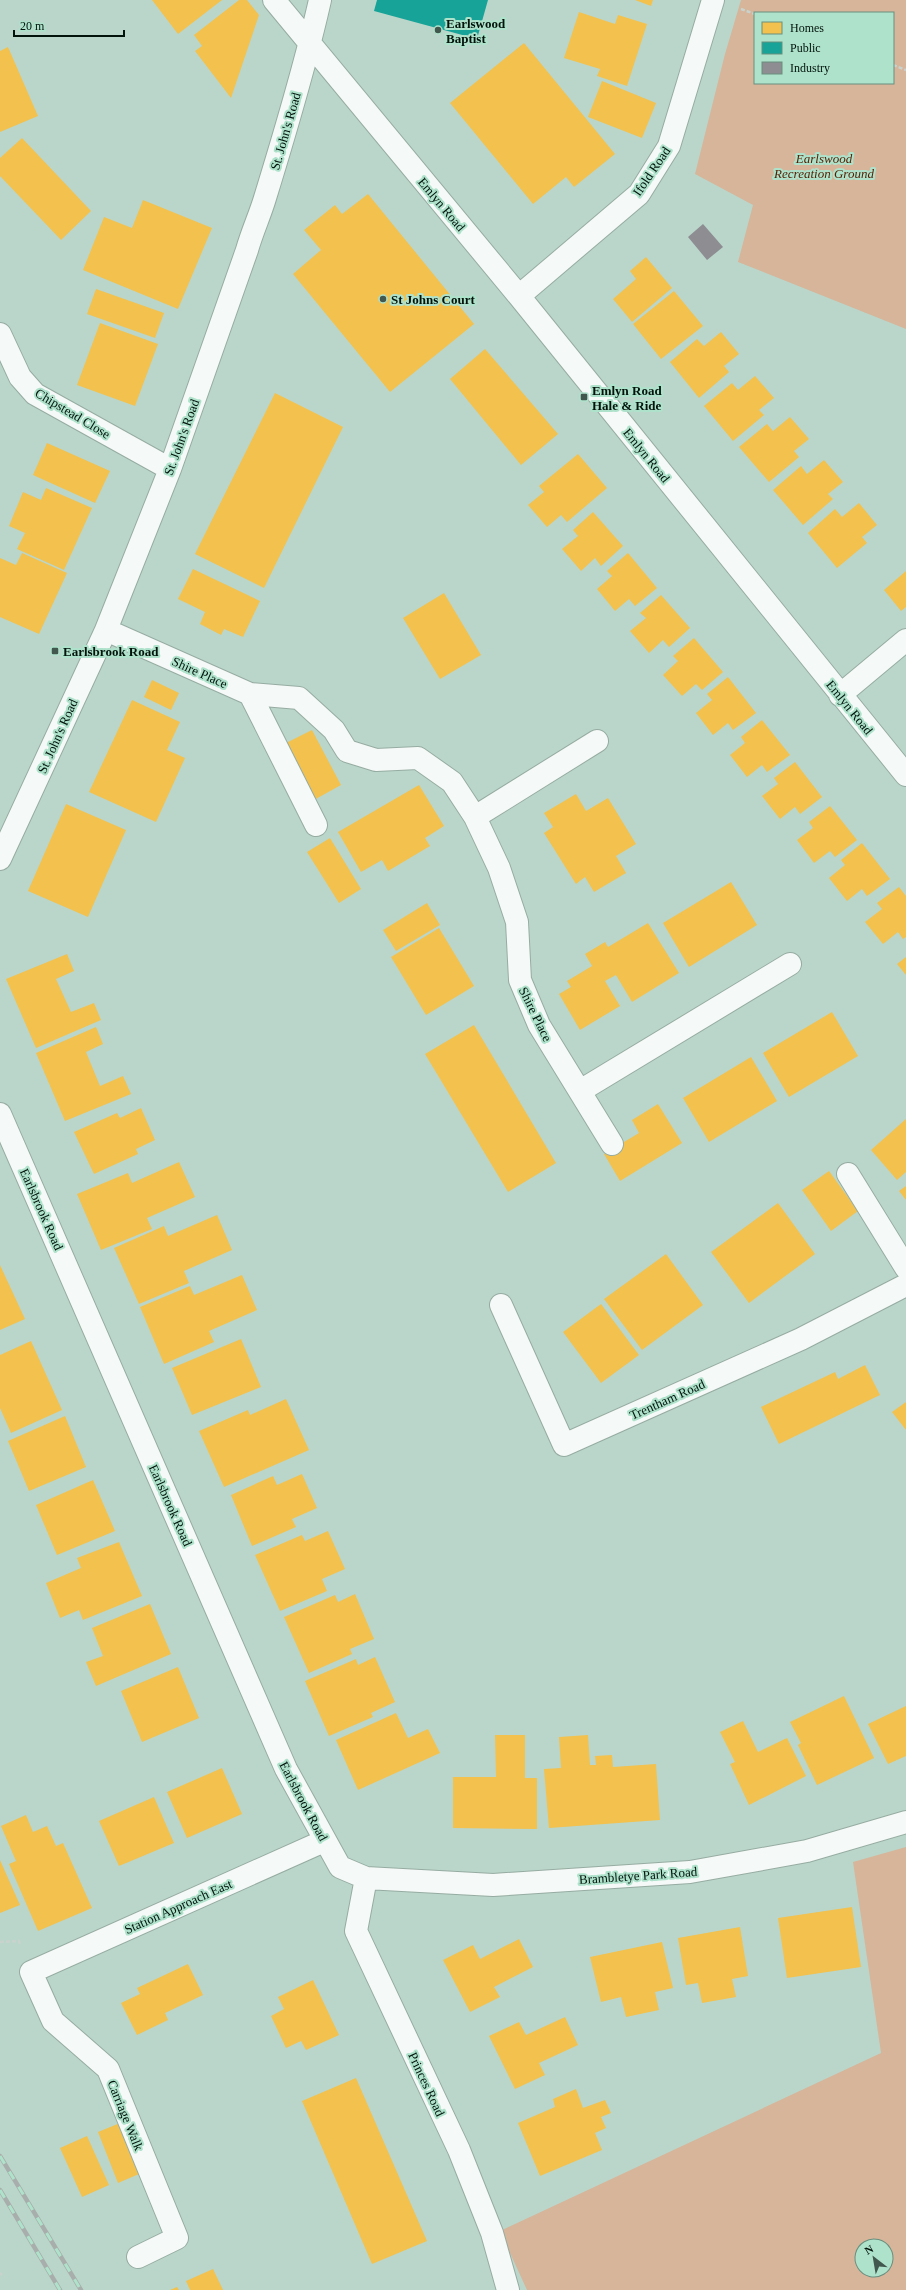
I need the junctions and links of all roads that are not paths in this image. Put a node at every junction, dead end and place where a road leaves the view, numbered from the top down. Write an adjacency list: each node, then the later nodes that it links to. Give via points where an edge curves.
1 (274, 0): 4 (street, Emlyn Road)
2 (320, 0): 4 (street, St. John's Road)
3 (713, 0): 5 (street, Ifold Road, via 669,146 639,194)
4 (310, 44): 5 (street, Emlyn Road); 7 (street, St. John's Road, via 265,200 254,225)
5 (519, 296): 11 (street, Emlyn Road)
6 (0, 334): 7 (street, Chipstead Close, via 20,376 35,394)
7 (170, 469): 8 (street, St. John's Road)
8 (106, 630): 10 (street, Shire Place); 16 (street, St. John's Road)
9 (906, 640): 11 (street)
10 (250, 694): 14 (street, Shire Place, via 299,698 334,730 347,752 376,760 418,758 452,782); 15 (street)
11 (840, 695): 13 (street, Emlyn Road)
12 (597, 741): 14 (street)
13 (906, 775)
14 (475, 817): 18 (street, Shire Place, via 499,868 517,922 520,980 539,1025)
15 (316, 825)
16 (0, 859)
17 (790, 964): 18 (street)
18 (580, 1091): 20 (street, Shire Place)
19 (0, 1114): 26 (street, Earlsbrook Road, via 286,1769)
20 (612, 1144)
21 (848, 1174): 22 (street)
22 (906, 1268)
23 (906, 1285): 24 (street, Trentham Road, via 801,1339 564,1445)
24 (501, 1305)
25 (906, 1822): 27 (street, Brambletye Park Road, via 807,1851 690,1872 493,1885)
26 (324, 1841): 27 (street, Earlsbrook Road, via 340,1867); 28 (street, Station Approach East)
27 (366, 1878): 30 (street, Princes Road, via 356,1931 459,2150 492,2233)
28 (31, 1972): 29 (street, Carriage Walk, via 53,2021 108,2069 177,2238)
29 (138, 2257)
30 (508, 2290)

